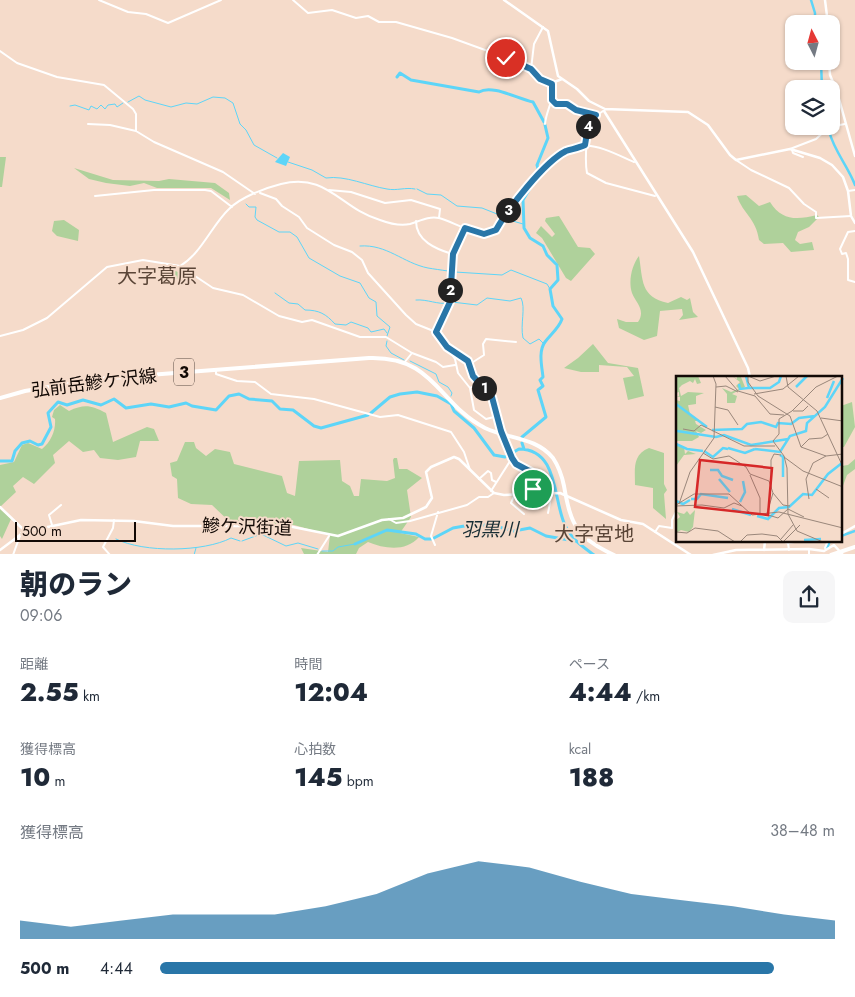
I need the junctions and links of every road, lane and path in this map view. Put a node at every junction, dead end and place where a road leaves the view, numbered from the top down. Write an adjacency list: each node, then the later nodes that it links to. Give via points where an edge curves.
1 (99, 0): 2 (street, via 168,23)
2 (221, 0)
3 (293, 0): 9 (street, via 314,14 332,10 356,18 368,16 379,22 396,22)
4 (504, 0): 7 (street)
5 (825, 0): 6 (street)
6 (827, 15)
7 (543, 27): 10 (street, via 534,44); 12 (street, via 549,34 556,69)
8 (0, 51): 20 (street, via 16,63 52,75 104,85 133,109)
9 (510, 59): 10 (street)
10 (531, 69): 13 (street, via 540,79)
11 (830, 70): 19 (street)
12 (562, 79): 13 (street); 15 (street)
13 (552, 84): 14 (street)
14 (552, 100): 16 (street); 18 (street)
15 (604, 110): 16 (street); 25 (street, via 688,112 708,125); 26 (street)
16 (596, 115): 21 (street, via 589,121)
17 (88, 124): 20 (street)
18 (545, 124)
19 (845, 124): 22 (street, via 829,128 816,139); 23 (street)
20 (136, 131): 31 (street, via 223,172)
21 (585, 145): 26 (street); 33 (street, via 588,175); 39 (street, via 566,151 555,160 514,202 493,233 484,234)
22 (791, 149): 24 (street); 25 (street); 29 (street, via 832,165 843,177)
23 (855, 156)
24 (803, 157)
25 (736, 160): 35 (street, via 789,188 816,212 816,218)
26 (634, 162): 33 (street)
27 (328, 190): 30 (street, via 311,182 298,182); 36 (street, via 351,192 385,203 423,202 440,209); 37 (street, via 356,211 376,219 406,224)
28 (855, 190): 29 (street)
29 (848, 191): 35 (street)
30 (260, 192): 31 (street); 44 (street, via 299,216 307,228 352,252 406,315 416,324)
31 (255, 194): 34 (street)
32 (95, 196): 34 (street, via 154,190 205,190)
33 (655, 196): 53 (street, via 692,252)
34 (232, 207): 42 (street)
35 (851, 216): 38 (street)
36 (439, 218): 37 (street); 39 (street)
37 (416, 221): 41 (street, via 424,240)
38 (855, 223)
39 (465, 228): 41 (street)
40 (855, 231): 43 (street, via 848,232 840,249 848,259 848,280)
41 (453, 254): 44 (street, via 450,302)
42 (180, 266): 45 (street, via 138,260 107,267 47,318 23,330); 48 (street, via 212,288 246,297 279,316 302,322 312,320 360,337 386,337)
43 (855, 282)
44 (436, 332): 47 (street)
45 (0, 336)
46 (516, 342): 50 (street, via 486,339 484,355)
47 (447, 347): 50 (street); 51 (street, via 455,359)
48 (412, 353): 49 (street); 51 (street, via 443,367)
49 (404, 362): 52 (main road, 弘前岳鰺ケ沢線 / 3, via 369,358); 58 (main road, 3, via 429,377 475,422)
50 (470, 364): 54 (street)
51 (455, 366): 55 (street)
52 (215, 370): 56 (main road, 弘前岳鰺ケ沢線 / 3, via 89,380); 60 (street, via 216,374 228,378 255,382 271,394 314,399 377,416 398,415 451,432)
53 (750, 376)
54 (479, 383): 55 (street); 57 (street, via 492,397)
55 (470, 388): 57 (street, via 474,410 486,419)
56 (0, 398)
57 (498, 416): 58 (street)
58 (503, 434): 59 (street); 69 (main road, 3, via 541,447 552,457 560,471)
59 (512, 458): 61 (street, via 516,464); 63 (street)
60 (470, 470): 62 (street, 鰺ケ沢街道); 76 (street, 鰺ケ沢街道, via 454,457 431,467 426,474 432,495 429,504 403,518)
61 (533, 473): 65 (street); 67 (street, via 529,484)
62 (479, 479): 63 (street, via 488,471 492,480); 64 (street, 鰺ケ沢街道)
63 (497, 482): 64 (street)
64 (492, 492): 68 (street); 72 (street, via 488,497 479,497 467,505)
65 (544, 492): 66 (street); 67 (street)
66 (553, 492): 69 (street); 74 (street)
67 (537, 493): 68 (street)
68 (515, 494): 75 (street, via 511,503)
69 (566, 494): 81 (street, via 621,520 640,523); 102 (main road, 3, via 570,516 580,533 595,546)
70 (61, 505): 78 (street, via 49,515)
71 (0, 507): 80 (street)
72 (438, 512): 76 (street, via 396,523); 90 (street, via 431,536)
73 (676, 512): 81 (street, via 672,528 659,526)
74 (548, 513)
75 (524, 514)
76 (388, 519): 84 (street, 鰺ケ沢街道, via 342,536)
77 (114, 520): 78 (street, 鰺ケ沢街道, via 77,520); 84 (street, 鰺ケ沢街道, via 177,526 288,526); 100 (street, via 103,547)
78 (52, 525): 80 (street, 鰺ケ沢街道)
79 (855, 526): 83 (street)
80 (25, 531): 82 (street, 鰺ケ沢街道)
81 (654, 532): 103 (street)
82 (20, 533): 95 (street, 鰺ケ沢街道); 99 (street)
83 (842, 533)
84 (329, 536): 101 (street)
85 (765, 542): 96 (street)
86 (785, 542): 89 (street)
87 (794, 542): 89 (street)
88 (828, 542): 93 (street)
89 (788, 543): 97 (street)
90 (435, 545)
91 (834, 545): 94 (street, via 824,551); 98 (street)
92 (855, 547): 98 (main road)
93 (825, 548)
94 (810, 549): 97 (street); 105 (street)
95 (0, 550)
96 (764, 550): 97 (street); 104 (street)
97 (789, 550)
98 (842, 553): 106 (main road)
99 (13, 554)
100 (110, 554)
101 (316, 554)
102 (614, 554)
103 (692, 554)
104 (713, 554)
105 (809, 554)
106 (831, 554)

